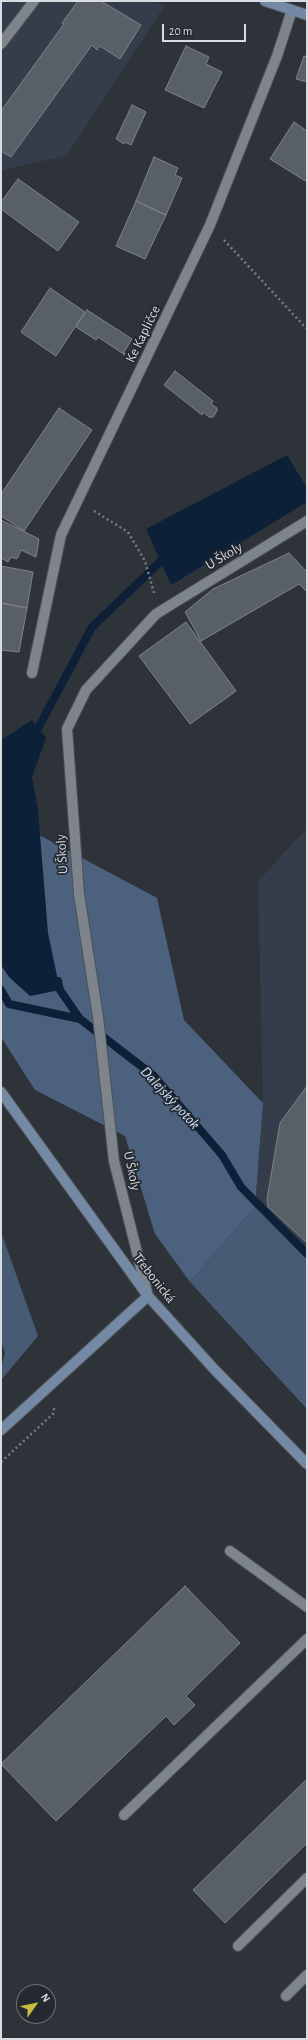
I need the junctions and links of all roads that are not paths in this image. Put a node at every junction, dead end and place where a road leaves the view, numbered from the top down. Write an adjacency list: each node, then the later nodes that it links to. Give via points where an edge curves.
1 (34, 1): 5 (street)
2 (265, 1): 3 (street)
3 (292, 10): 4 (street); 7 (street, Ke Kapličce, via 278,56 210,225 61,535)
4 (307, 15)
5 (1, 44)
6 (307, 521): 9 (street, U Školy, via 156,614 86,690 67,729 79,894 98,1017 114,1161)
7 (32, 673)
8 (1, 1092): 9 (street, Třebonická)
9 (148, 1296): 10 (street); 11 (street, Třebonická, via 214,1369)
10 (1, 1430)
11 (307, 1464)
12 (230, 1552): 13 (street)
13 (307, 1607)
14 (307, 1639): 15 (street)
15 (124, 1815)
16 (307, 1878): 17 (street)
17 (238, 1946)
18 (307, 1976): 19 (street)
19 (286, 1996)

